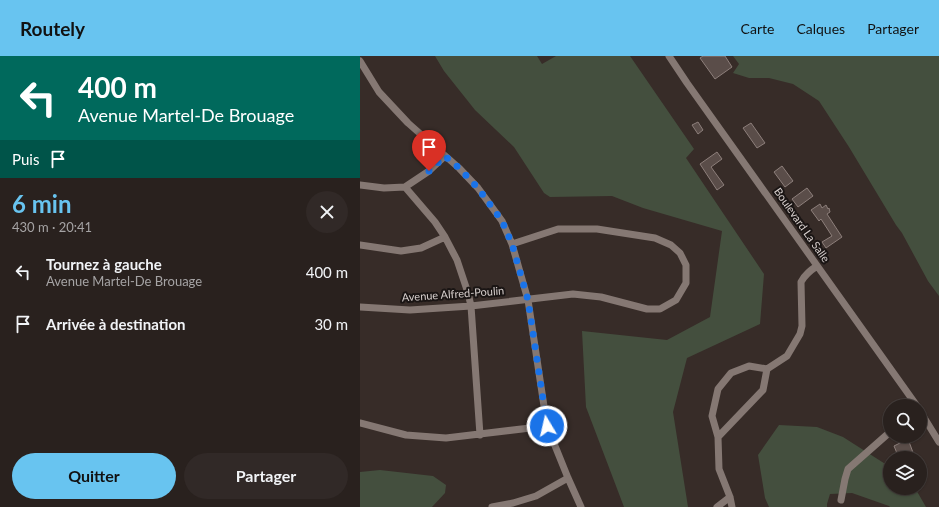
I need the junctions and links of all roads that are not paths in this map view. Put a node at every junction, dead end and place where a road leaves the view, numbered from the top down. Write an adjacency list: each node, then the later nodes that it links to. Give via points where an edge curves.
1 (669, 56): 9 (street, Boulevard La Salle)
2 (360, 61): 3 (street, via 379,92 408,123)
3 (445, 156): 5 (street); 7 (street, via 478,188 502,221)
4 (360, 185): 5 (street)
5 (406, 187): 6 (street)
6 (445, 237): 8 (street, via 421,248 401,251); 11 (street, via 457,260)
7 (512, 244): 10 (street); 10 (street, Avenue Alfred-Poulin, via 558,229 597,229 655,238 671,245 680,253 686,265 686,283 676,300 660,309 647,309 601,297 573,294)
8 (360, 245)
9 (817, 266): 13 (street, via 808,272 801,282 800,334 787,356); 14 (street, Boulevard La Salle)
10 (528, 300): 11 (street, Avenue Alfred-Poulin); 17 (street)
11 (471, 306): 12 (street, Avenue Alfred-Poulin, via 410,310); 18 (street)
12 (360, 307)
13 (767, 369): 19 (street, via 763,390); 19 (street, via 749,366 731,373 718,390 712,416)
14 (911, 399)
15 (927, 422): 21 (street)
16 (360, 423): 18 (street, via 406,435 446,438)
17 (547, 426): 18 (street); 22 (street)
18 (480, 435)
19 (718, 437): 23 (street, via 719,469)
20 (883, 438): 24 (street, via 848,469)
21 (939, 442)
22 (568, 478): 25 (street, via 536,496); 26 (street)
23 (730, 498): 27 (street); 28 (street)
24 (841, 500)
25 (492, 507)
26 (581, 507)
27 (717, 507)
28 (732, 507)

